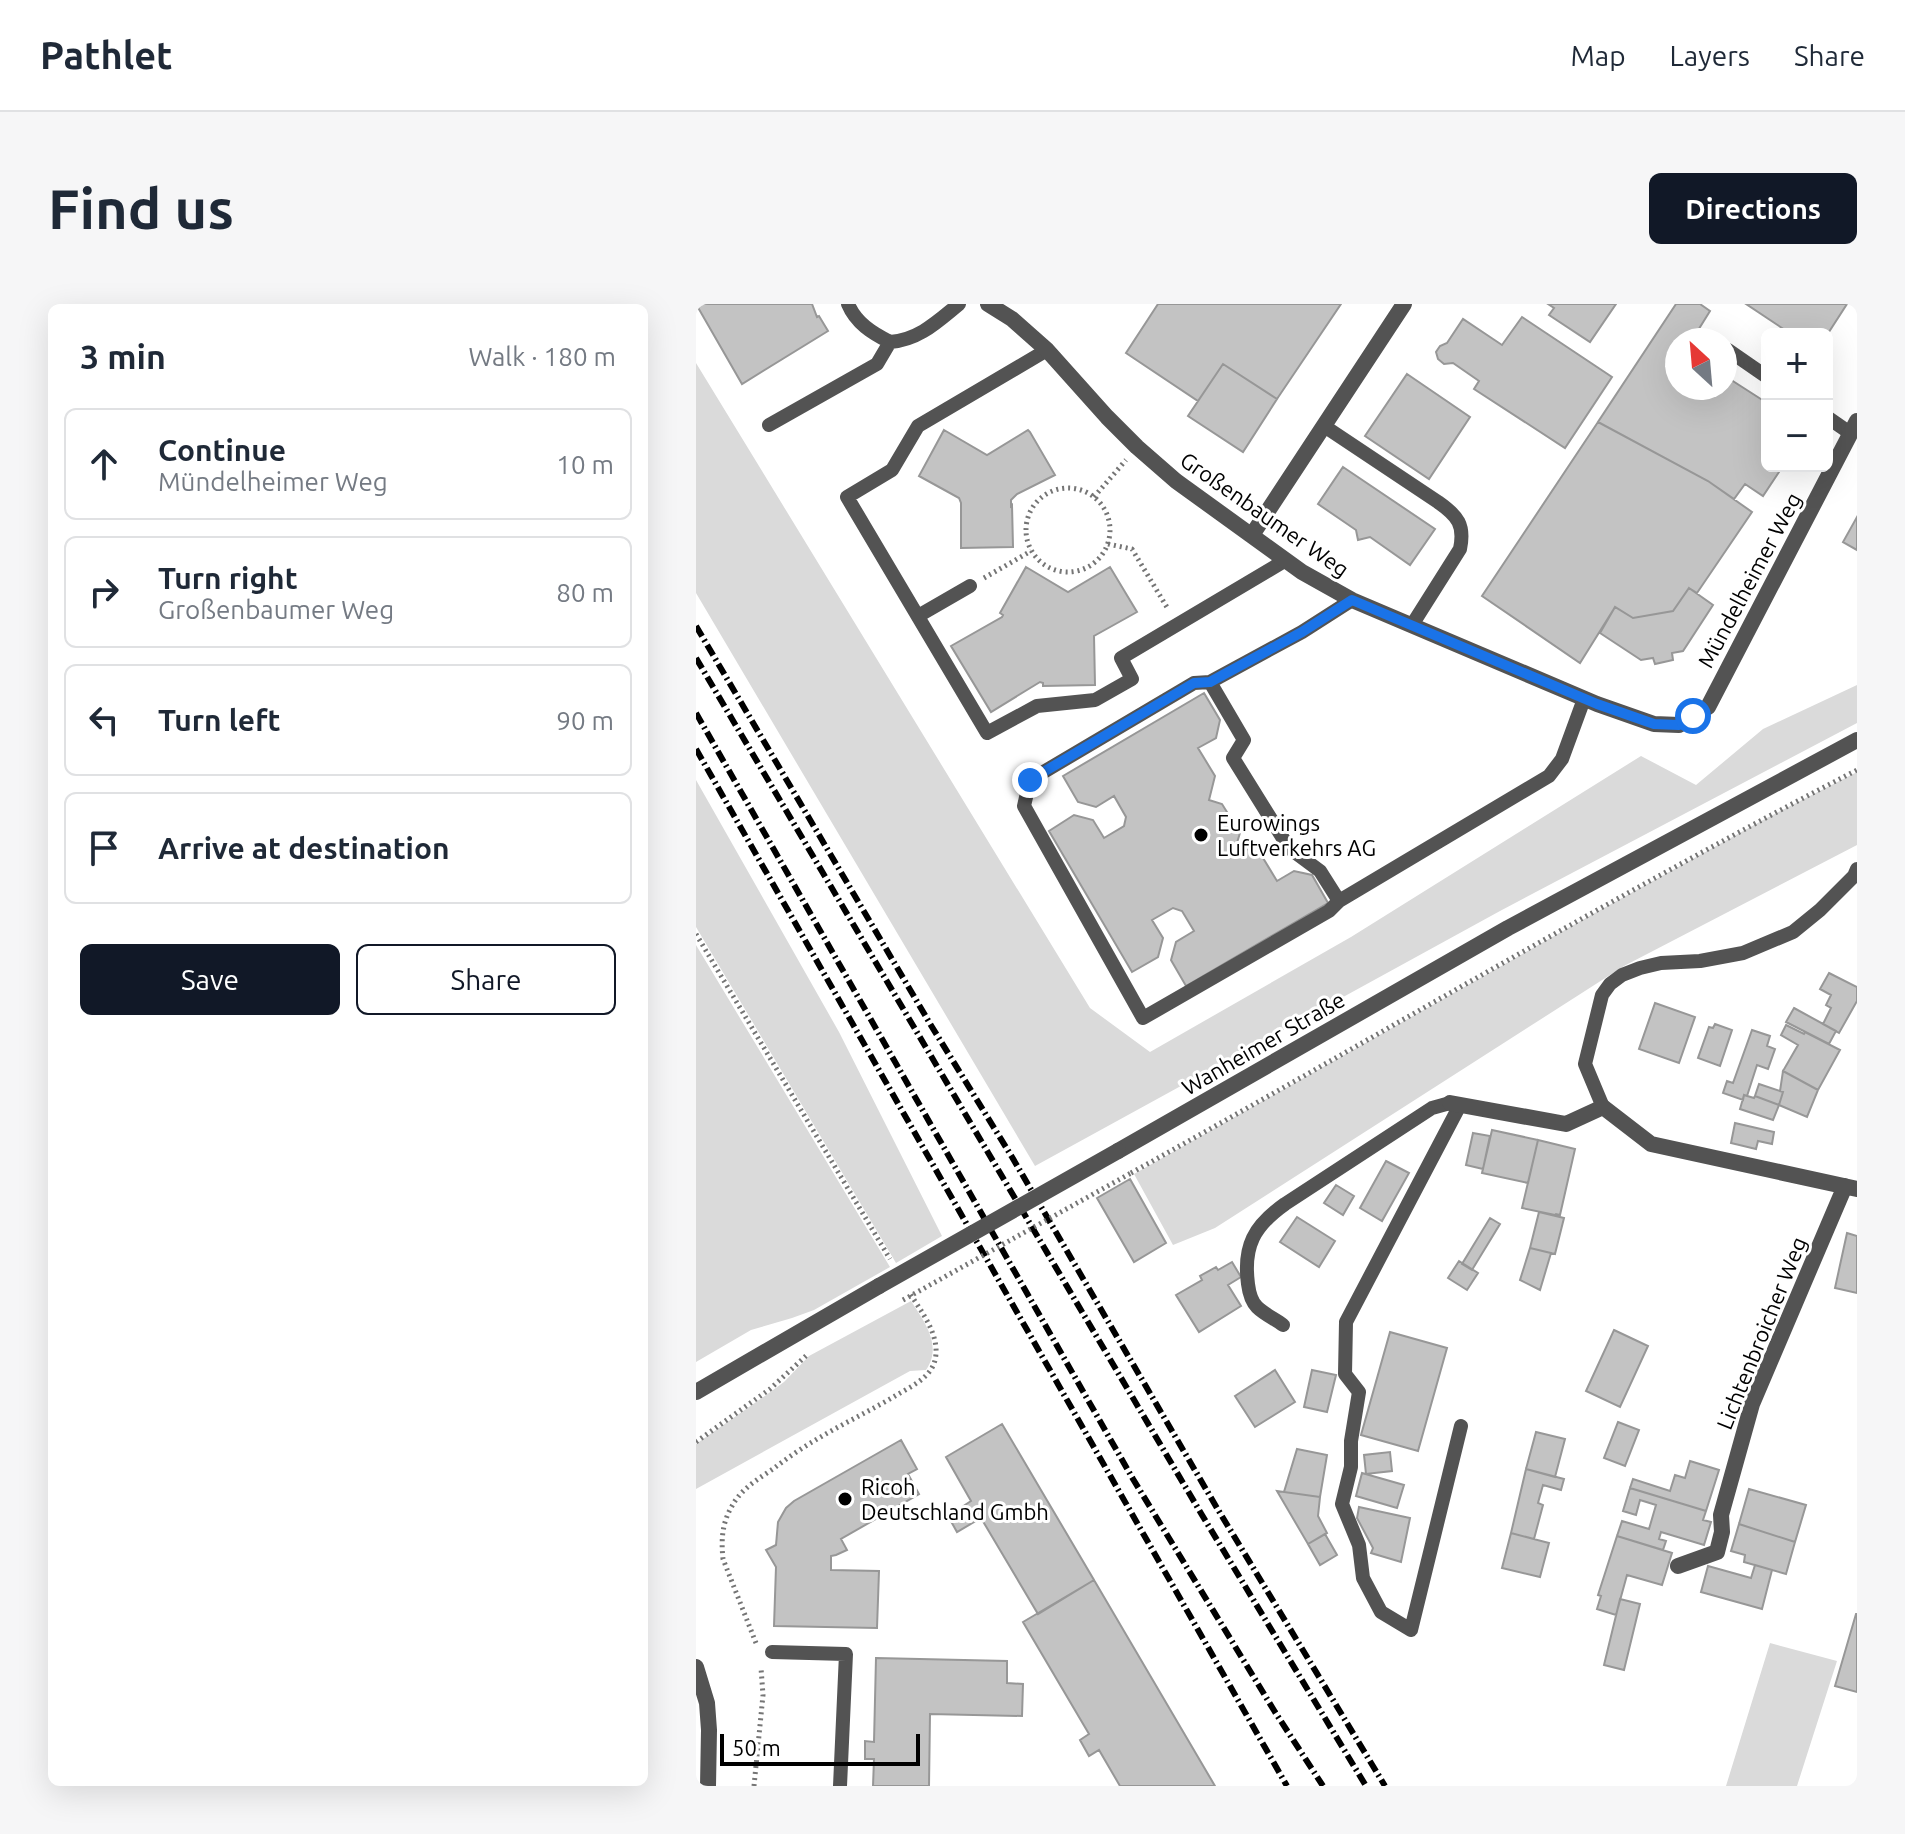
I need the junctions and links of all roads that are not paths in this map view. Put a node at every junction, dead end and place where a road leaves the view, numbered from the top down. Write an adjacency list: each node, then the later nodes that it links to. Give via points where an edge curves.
1 (848, 304): 5 (lane, via 861,323)
2 (959, 304): 5 (lane, via 928,329)
3 (988, 304): 6 (street, Großenbaumer Weg)
4 (1404, 304): 11 (street)
5 (890, 342): 10 (lane, via 877,364)
6 (1047, 350): 13 (street, Großenbaumer Weg, via 1137,447); 17 (lane, via 918,426 892,470 847,497)
7 (1737, 356): 8 (lane)
8 (1761, 373)
9 (1833, 419): 12 (lane)
10 (769, 425)
11 (1324, 426): 13 (street); 18 (lane, via 1438,502 1459,522 1460,549)
12 (1854, 427): 21 (street, Mündelheimer Weg, via 1708,707 1679,725)
13 (1252, 535): 14 (street, Großenbaumer Weg)
14 (1286, 560): 16 (street, Großenbaumer Weg); 17 (lane, via 1121,658 1132,679 1120,686 1095,700 1037,706 987,733)
15 (970, 586): 17 (lane)
16 (1352, 600): 18 (street, Großenbaumer Weg); 19 (lane)
17 (918, 616)
18 (1412, 625): 20 (street, Großenbaumer Weg)
19 (1210, 682): 24 (lane, via 1244,740 1233,758 1289,848 1320,871); 24 (lane, via 1194,683 1030,780 1024,806 1143,1018)
20 (1584, 699): 21 (street, Großenbaumer Weg); 24 (lane, via 1562,759 1549,776)
21 (1654, 724)
22 (1857, 740): 29 (street, Wanheimer Straße, bridge, via 1508,928)
23 (1857, 869): 26 (lane, Lichtenbroicher Weg, via 1793,932 1743,953 1640,968 1610,984 1602,995 1585,1064)
24 (1339, 901)
25 (1455, 1104): 26 (street, via 1566,1124); 28 (lane, via 1432,1108 1269,1215 1247,1251 1246,1272 1255,1306); 30 (lane, via 1346,1322 1345,1374 1359,1392 1342,1504 1359,1545 1363,1578 1381,1612 1411,1630)
26 (1603, 1107): 27 (street, Lichtenbroicher Weg, via 1651,1144)
27 (1851, 1188): 31 (street, Lichtenbroicher Weg, via 1752,1404 1721,1515 1717,1552)
28 (1283, 1325)
29 (696, 1392)
30 (1461, 1426)
31 (1678, 1566)
32 (772, 1652): 36 (lane, via 846,1654)
33 (696, 1667): 34 (street)
34 (700, 1694): 35 (street, via 707,1703)
35 (708, 1786)
36 (840, 1786)

